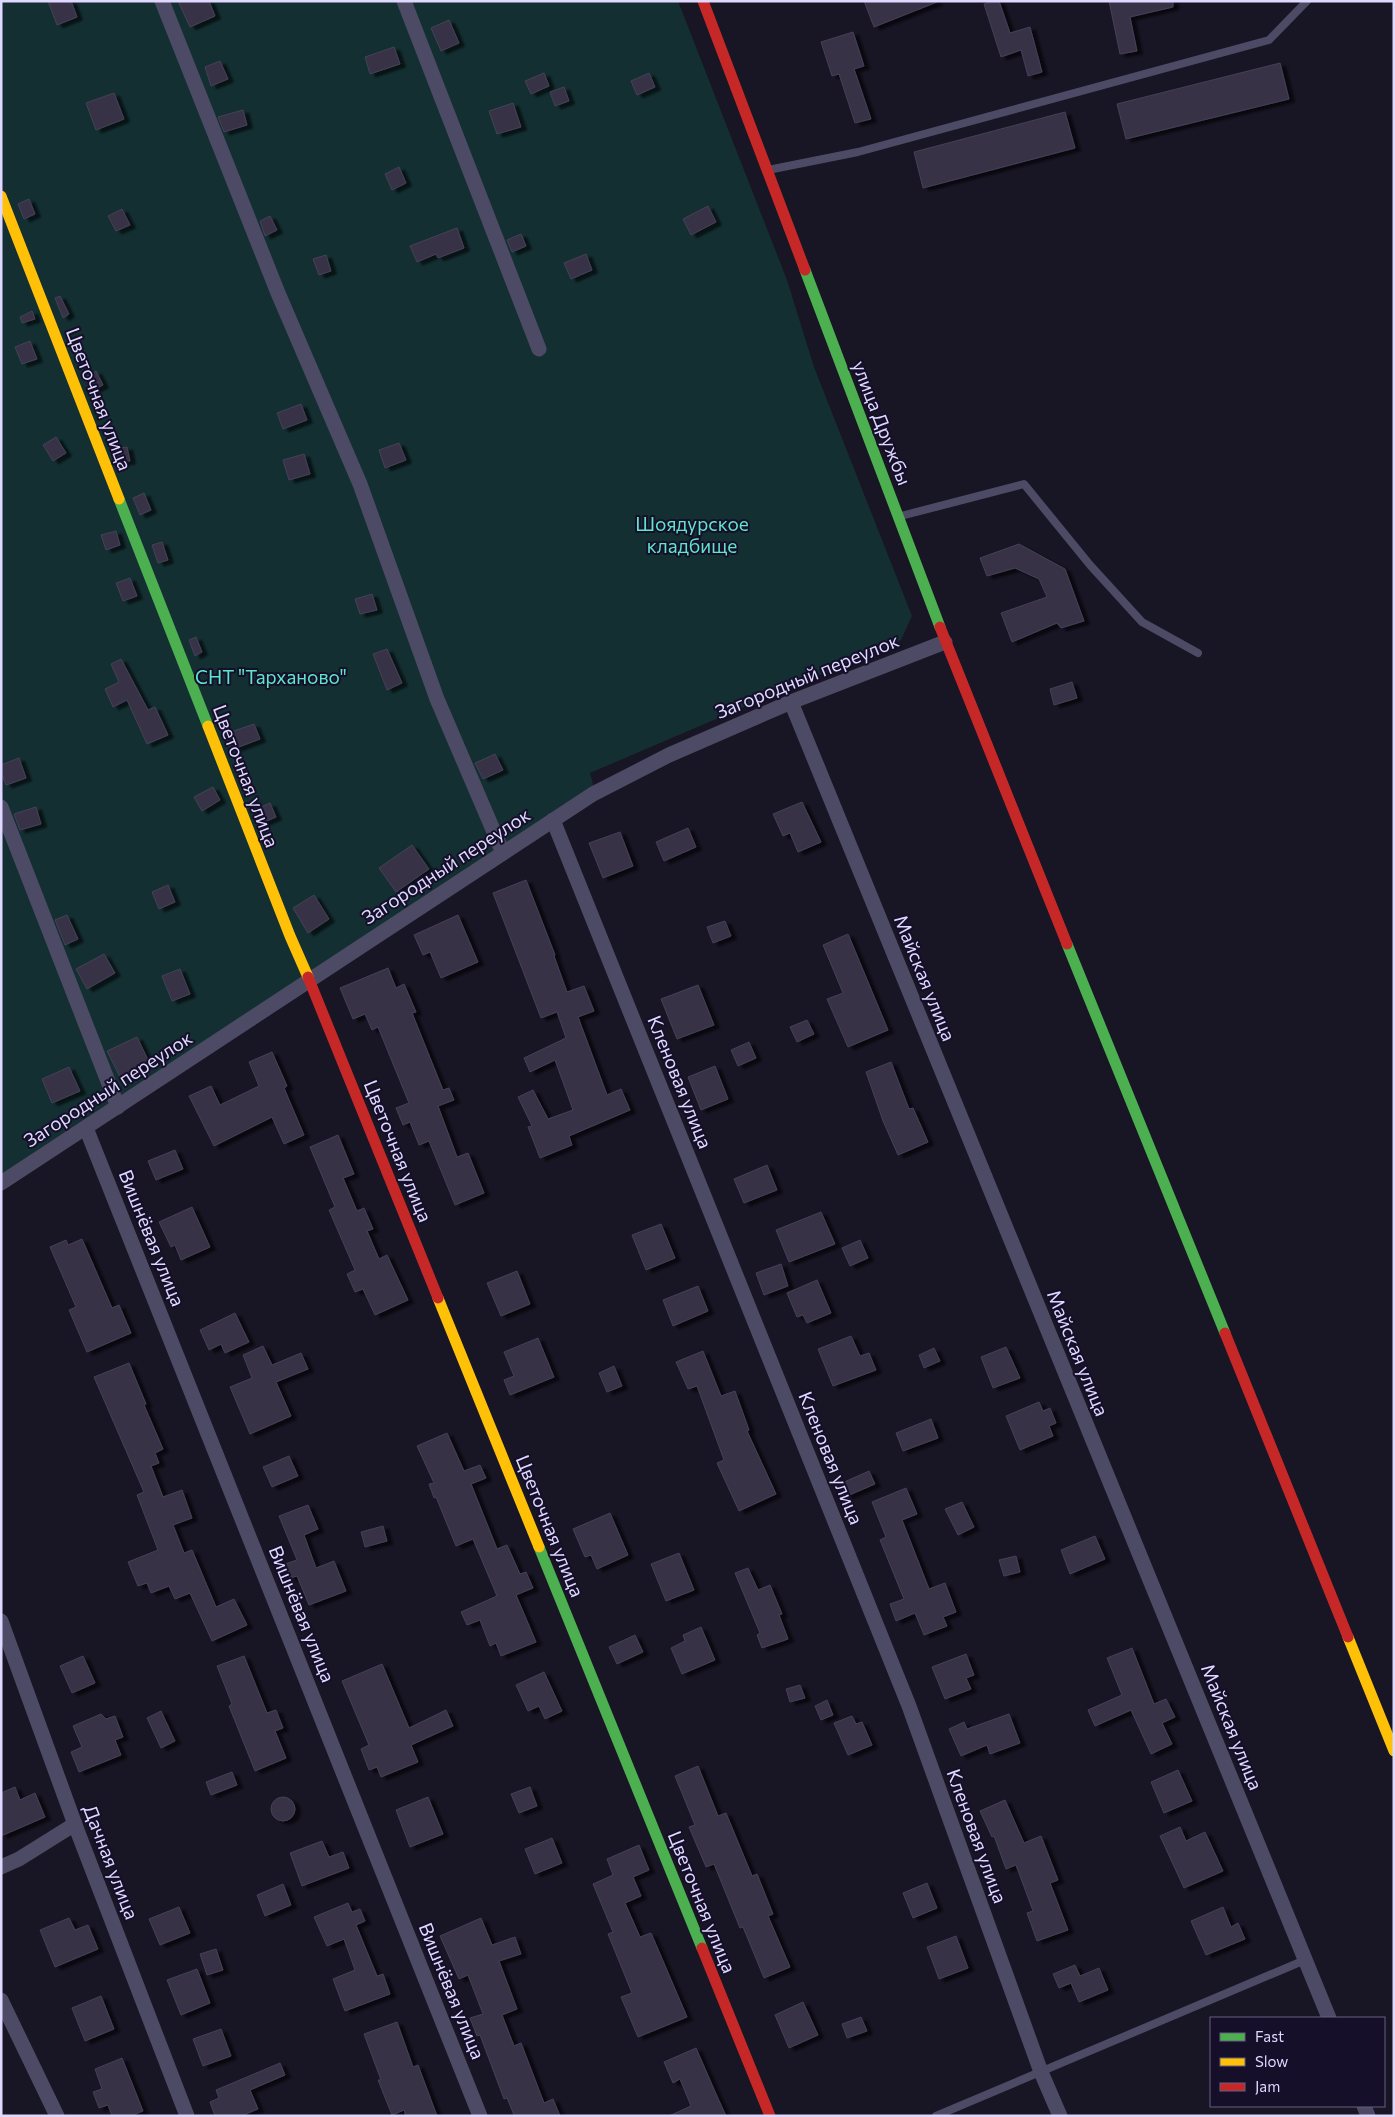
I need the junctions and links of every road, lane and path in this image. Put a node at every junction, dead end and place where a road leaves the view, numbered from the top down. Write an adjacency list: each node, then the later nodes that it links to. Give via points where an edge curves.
1 (162, 1): 14 (street, via 278,293 360,484 437,699)
2 (404, 1): 7 (street)
3 (704, 1): 5 (street, улица Дружбы)
4 (1307, 1): 5 (lane, via 1269,40 868,149)
5 (766, 171): 8 (street, улица Дружбы)
6 (1, 196): 15 (street, Цветочная улица)
7 (539, 349)
8 (900, 516): 9 (street, улица Дружбы); 10 (lane, via 1024,484 1142,622)
9 (945, 642): 11 (street, Загородный переулок); 20 (street, улица Дружбы)
10 (1198, 653)
11 (791, 702): 13 (street, Загородный переулок, via 669,755 593,794); 23 (street, Майская улица)
12 (1, 807): 16 (street)
13 (553, 820): 14 (street, Загородный переулок); 26 (street, Кленовая улица, via 909,1706)
14 (503, 853): 15 (street, Загородный переулок)
15 (309, 979): 16 (street, Загородный переулок); 30 (street, Цветочная улица)
16 (118, 1107): 17 (street, Загородный переулок)
17 (86, 1128): 18 (street, Загородный переулок); 29 (street, Вишнёвая улица)
18 (1, 1183)
19 (1, 1621): 21 (street, Дачная улица)
20 (1394, 1751)
21 (75, 1824): 22 (street); 28 (street, Дачная улица)
22 (1, 1867)
23 (1305, 1960): 25 (street, Майская улица); 26 (lane)
24 (1, 2000): 27 (street)
25 (1329, 2017)
26 (1041, 2072): 31 (lane); 32 (street, Кленовая улица)
27 (57, 2116)
28 (187, 2116)
29 (480, 2116)
30 (770, 2116)
31 (936, 2116)
32 (1060, 2116)

